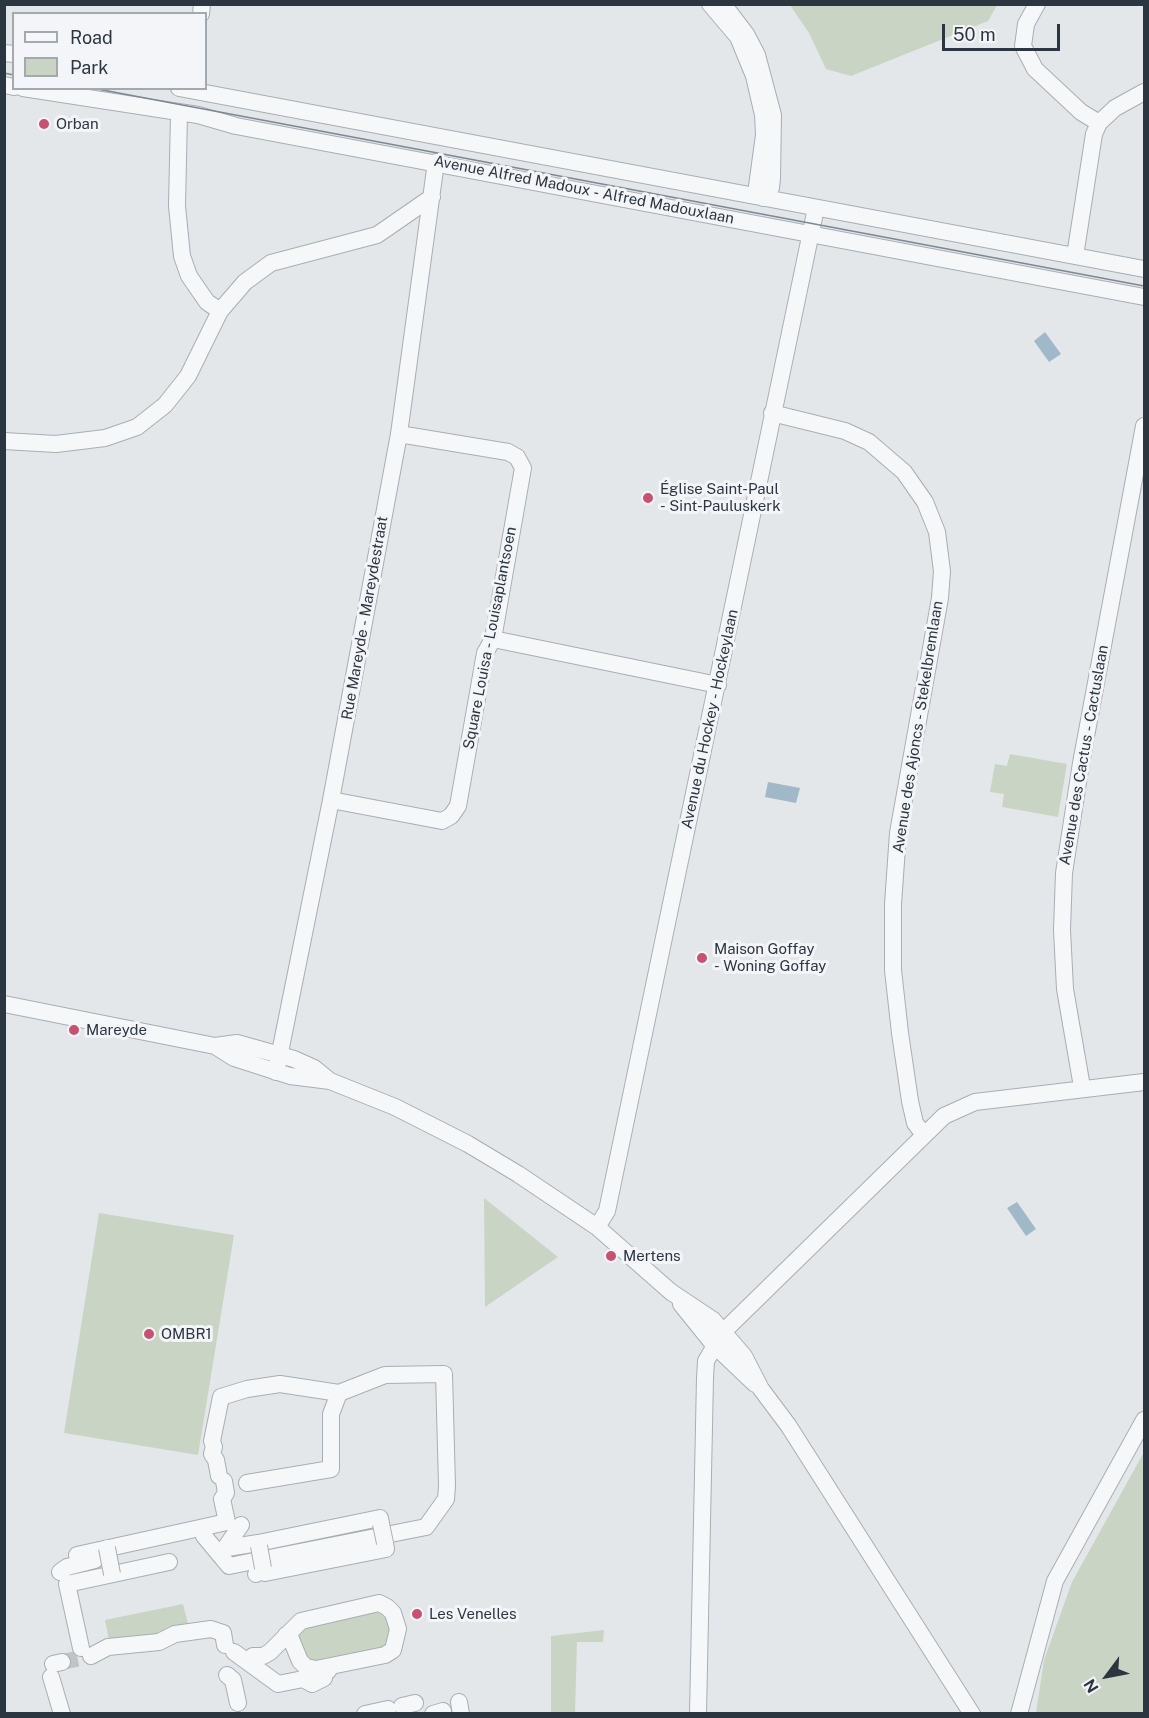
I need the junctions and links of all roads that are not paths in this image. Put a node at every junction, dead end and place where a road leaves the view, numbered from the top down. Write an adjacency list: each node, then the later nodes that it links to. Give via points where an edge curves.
1 (710, 4): 11 (street, via 738,37 754,76 763,115 758,186)
2 (723, 4): 11 (street, via 757,55 773,115 771,188)
3 (1037, 4): 8 (street, via 1026,24 1023,46 1035,69 1081,112)
4 (37, 90): 7 (street, Avenue Alfred Madoux - Alfred Madouxlaan)
5 (190, 90): 11 (street, Avenue Alfred Madoux - Alfred Madouxlaan)
6 (1144, 92): 8 (street, via 1115,108)
7 (179, 114): 9 (street, Avenue Alfred Madoux - Alfred Madouxlaan); 17 (street, via 177,206 182,256 189,276 207,302)
8 (1100, 123): 14 (street, via 1094,134)
9 (436, 162): 10 (street, Rue Mareyde - Mareydestraat); 13 (street, Avenue Alfred Madoux - Alfred Madouxlaan)
10 (432, 197): 17 (street, via 376,235 271,263 245,282); 19 (street, Rue Mareyde - Mareydestraat)
11 (763, 198): 12 (street, Avenue Alfred Madoux - Alfred Madouxlaan)
12 (816, 208): 13 (street, Avenue du Hockey - Hockeylaan); 14 (street, Avenue Alfred Madoux - Alfred Madouxlaan)
13 (811, 233): 16 (street, Avenue Alfred Madoux - Alfred Madouxlaan); 18 (street, Avenue du Hockey - Hockeylaan)
14 (1075, 256): 15 (street, Avenue Alfred Madoux - Alfred Madouxlaan)
15 (1144, 269)
16 (1144, 297)
17 (220, 311): 21 (street, via 188,376 165,405 137,427 105,438 56,444)
18 (772, 413): 23 (street, Avenue du Hockey - Hockeylaan); 32 (street, Avenue des Ajoncs - Stekelbremlaan, via 845,431 869,442 904,472 925,501 937,532 942,571 940,598 898,833 893,904 893,970 900,1033 915,1123)
19 (399, 434): 22 (street, Square Louisa - Louisaplantsoen, via 508,452 518,457 523,468); 24 (street, Rue Mareyde - Mareydestraat)
20 (1144, 434): 31 (street, Avenue des Cactus - Cactuslaan, via 1064,873 1065,989)
21 (4, 441)
22 (493, 639): 23 (street); 24 (street, Square Louisa - Louisaplantsoen, via 485,653 458,806 451,816 442,821)
23 (718, 685): 33 (street, Avenue du Hockey - Hockeylaan, via 607,1211)
24 (332, 800): 27 (street, Rue Mareyde - Mareydestraat)
25 (4, 1004): 26 (street)
26 (215, 1046): 27 (street, via 237,1043); 28 (street, via 234,1058)
27 (281, 1055): 28 (street, Rue Mareyde - Mareydestraat); 29 (street, via 314,1068)
28 (276, 1072): 29 (street)
29 (330, 1081): 33 (street, via 395,1107 468,1144)
30 (1144, 1082): 31 (street)
31 (1082, 1087): 32 (street, via 975,1102 944,1116)
32 (924, 1135): 34 (street)
33 (597, 1227): 34 (street, via 671,1292 712,1320)
34 (719, 1339): 54 (street, via 706,1361 705,1378); 55 (street, via 744,1356 761,1389)
35 (339, 1393): 37 (street, via 331,1414 331,1469); 38 (street, via 280,1384 221,1397 212,1454 222,1482 212,1490); 42 (street, via 385,1375 444,1374 446,1499 426,1527)
36 (1144, 1420): 56 (street, via 1055,1581)
37 (247, 1483)
38 (229, 1535): 39 (street); 40 (street); 40 (street, via 77,1554); 42 (street)
39 (204, 1536): 42 (street, via 229,1566); 43 (street, via 67,1567)
40 (107, 1548): 44 (street, bridge)
41 (169, 1562): 44 (street)
42 (260, 1562): 42 (street, bridge, via 380,1518 386,1549 265,1574)
43 (60, 1572)
44 (112, 1574): 46 (street, via 67,1584 86,1652 159,1642 174,1634 211,1629 223,1633 228,1646)
45 (286, 1635): 46 (street, via 270,1652 253,1656); 48 (street, via 306,1667); 48 (street, via 301,1621 379,1603 393,1613 398,1629 393,1650)
46 (249, 1662): 48 (street, via 278,1684 303,1679 312,1684)
47 (55, 1667): 51 (street)
48 (328, 1672)
49 (227, 1675): 50 (street, via 233,1680)
50 (237, 1710)
51 (62, 1713)
52 (433, 1713): 53 (street)
53 (443, 1713)
54 (698, 1713)
55 (972, 1713)
56 (1019, 1713)

